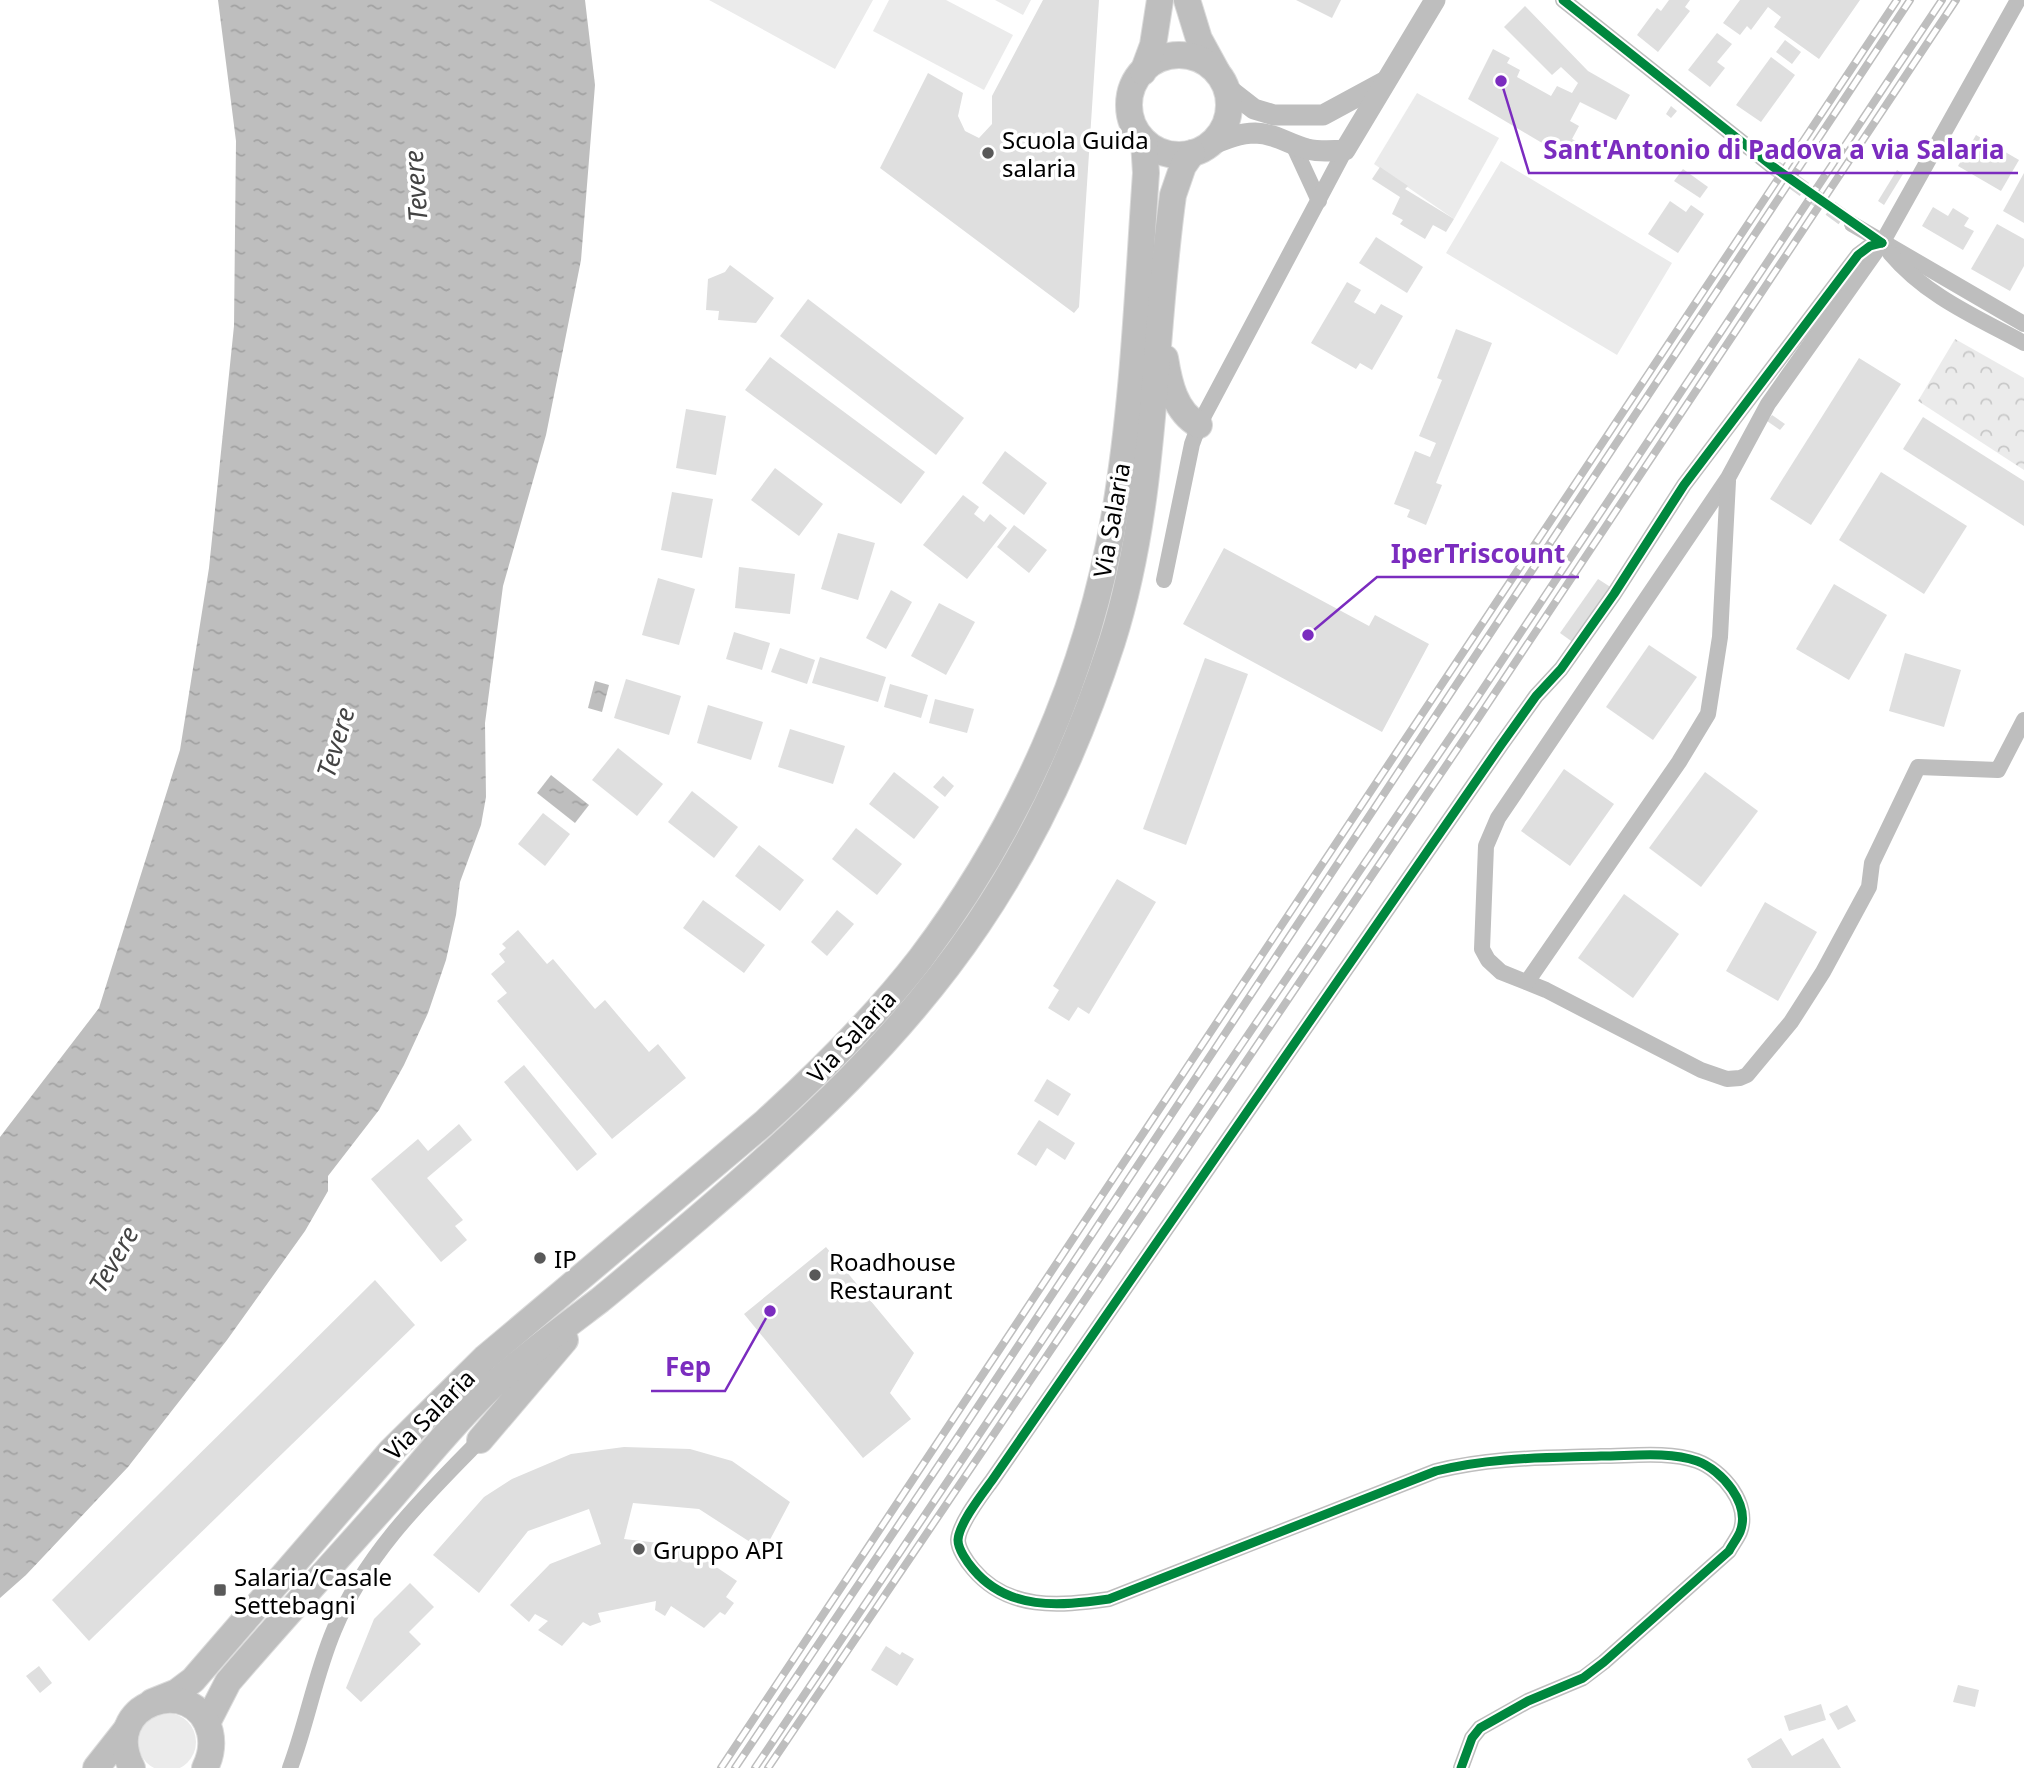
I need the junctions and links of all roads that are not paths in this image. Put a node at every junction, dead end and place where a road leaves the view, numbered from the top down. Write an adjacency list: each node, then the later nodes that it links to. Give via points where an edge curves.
1 (1160, 0): 6 (main road, via 1153,45)
2 (1187, 0): 8 (main road, via 1199,39)
3 (1435, 0): 7 (street)
4 (1563, 0): 13 (street)
5 (2018, 0): 16 (street)
6 (1143, 72): 8 (main road, via 1153,62 1188,55 1204,61); 10 (main road, via 1130,95 1130,113)
7 (1389, 79): 8 (street, via 1323,115 1273,115 1254,109); 12 (street)
8 (1222, 81): 11 (main road, via 1229,106 1226,122 1218,136)
9 (1285, 138): 11 (street, via 1254,133); 12 (street, via 1306,148); 14 (street, via 1295,149)
10 (1144, 141): 11 (main road, via 1176,155); 27 (main road, Via Salaria, via 1146,173 1127,424 1104,570 1056,719 1008,823 971,886 899,985 830,1060 764,1123 485,1358 391,1451 193,1679 177,1692)
11 (1200, 150): 18 (main road, Via Salaria, via 1183,166 1173,195)
12 (1345, 150): 14 (street)
13 (1772, 166)
14 (1319, 201): 20 (street)
15 (1852, 224): 16 (street)
16 (1882, 243): 17 (street); 19 (street, via 1929,291); 21 (street, via 1768,404); 36 (street, via 1858,255 1684,485 1562,669 1501,745 993,1479 963,1525 958,1541 966,1561 1002,1592 1030,1603 1067,1605 1109,1599 1436,1471 1471,1462 1657,1455 1696,1461 1712,1469 1731,1487 1740,1507 1741,1530 1729,1551 1583,1678 1480,1728)
17 (2024, 324)
18 (1160, 329): 20 (main road, via 1176,400 1189,420); 25 (main road, Via Salaria, via 1150,454 1113,638 1070,753 1017,861 953,960 825,1105)
19 (2024, 343)
20 (1199, 425): 22 (street)
21 (1728, 478): 24 (street, via 1720,637 1708,714); 24 (street, via 1488,838 1482,950 1501,972)
22 (1164, 580)
23 (2024, 720): 24 (street, via 1998,770 1918,767 1872,863 1869,887 1823,972 1747,1075 1727,1079 1701,1070)
24 (1527, 982)
25 (600, 1299): 26 (main road); 29 (main road, Via Salaria, via 515,1366 464,1415 228,1682)
26 (480, 1440): 28 (street, via 386,1539 349,1597)
27 (152, 1702): 29 (main road, via 178,1700 196,1709); 30 (main road, via 138,1711)
28 (303, 1722): 34 (street); 35 (street)
29 (207, 1723): 31 (main road)
30 (126, 1730): 32 (main road); 33 (main road, via 124,1743)
31 (212, 1764)
32 (96, 1768)
33 (132, 1768)
34 (278, 1768)
35 (290, 1768)
36 (1461, 1768)

